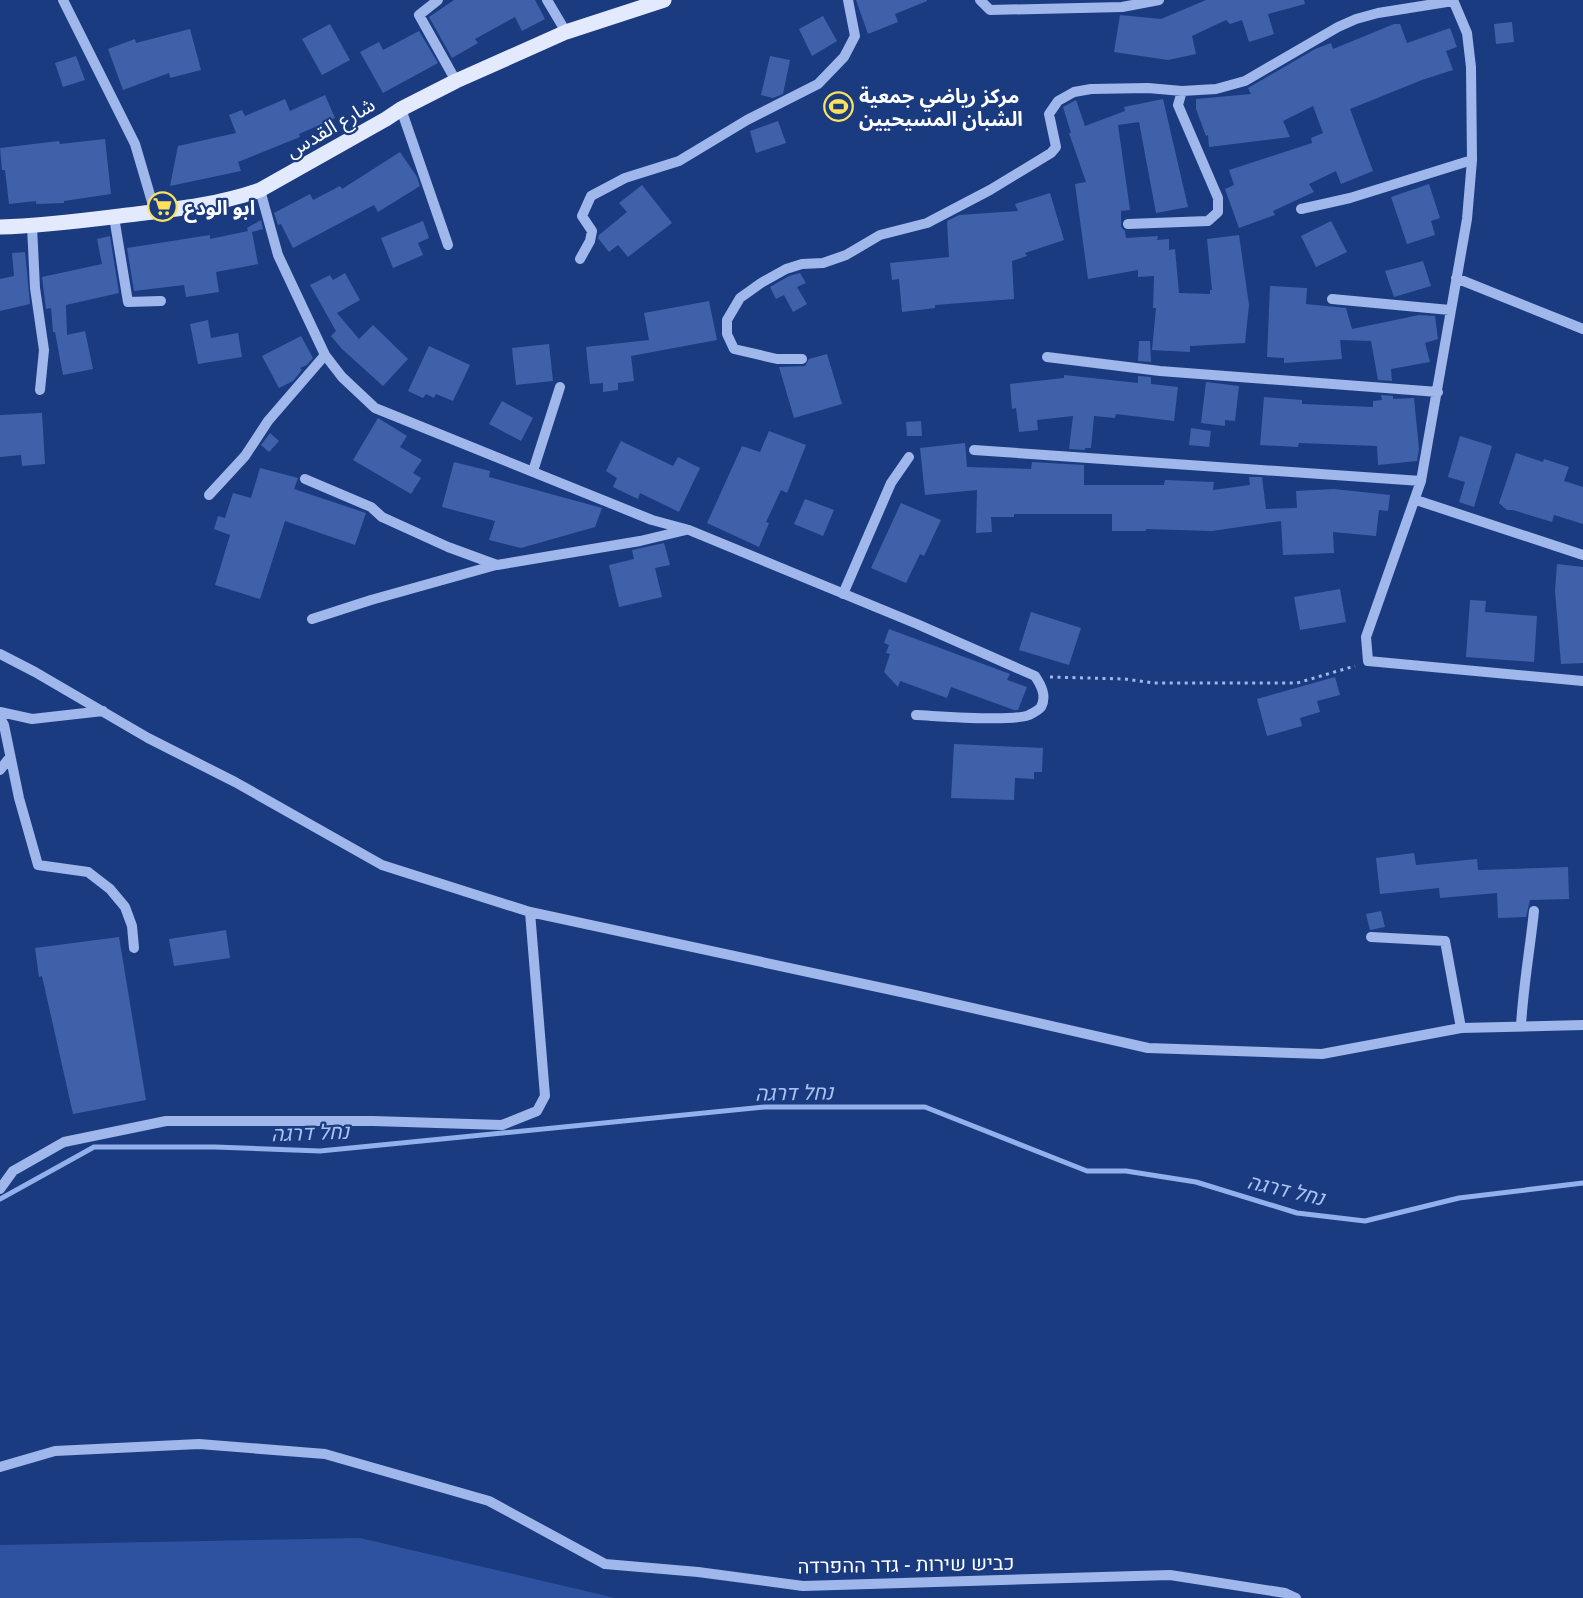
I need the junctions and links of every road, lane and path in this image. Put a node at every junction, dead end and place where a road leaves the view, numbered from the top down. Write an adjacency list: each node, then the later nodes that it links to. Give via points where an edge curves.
1 (63, 0): 16 (street, via 135,144)
2 (438, 0): 10 (street, via 419,15)
3 (548, 0): 9 (street)
4 (664, 0): 9 (main road, شارع القدس)
5 (848, 0): 22 (street, via 855,36 844,57 818,84 679,161 625,178 591,196 582,216 592,231)
6 (980, 0): 7 (street, via 990,10 1122,7)
7 (1159, 0)
8 (1453, 0): 11 (street, via 1356,20 1245,81); 13 (street, via 1467,33)
9 (566, 32): 10 (main road, شارع القدس)
10 (456, 81): 12 (main road, شارع القدس)
11 (1182, 91): 18 (street, via 1178,105 1218,198 1218,212 1208,221); 30 (street, via 1148,88 1074,92 1058,101 1049,114 1056,147 1051,153 927,224 880,235 823,263 786,269 740,298 728,320 734,349 777,359)
12 (401, 109): 14 (main road, شارع القدس); 21 (street)
13 (1472, 160): 15 (street); 23 (street)
14 (260, 190): 16 (main road, شارع القدس, via 196,208); 28 (street, via 278,255)
15 (1301, 209)
16 (155, 212): 17 (main road, شارع القدس)
17 (114, 217): 19 (main road, شارع القدس); 25 (street, via 128,302)
18 (1128, 224)
19 (32, 226): 20 (main road, شارع القدس); 32 (street, via 44,350)
20 (0, 227)
21 (448, 245)
22 (580, 260)
23 (1456, 278): 26 (street); 27 (street)
24 (1332, 299): 26 (street)
25 (160, 301)
26 (1450, 310): 33 (street)
27 (1583, 329)
28 (325, 355): 36 (street, via 375,408); 39 (street)
29 (1047, 357): 33 (street, via 1160,371)
30 (802, 359)
31 (560, 387): 36 (street)
32 (40, 390)
33 (1438, 392): 38 (street)
34 (974, 450): 38 (street)
35 (909, 458): 44 (street, via 891,483)
36 (532, 471): 41 (street, via 652,520)
37 (305, 479): 43 (street, via 371,507 382,517 448,547)
38 (1421, 481): 40 (street)
39 (210, 495)
40 (1416, 500): 42 (street); 47 (street, via 1366,637)
41 (689, 530): 43 (street, via 640,542); 44 (street)
42 (1583, 555)
43 (497, 565): 45 (street)
44 (843, 594): 48 (street)
45 (312, 619)
46 (0, 654): 50 (street)
47 (1368, 662): 48 (path, via 1297,683 1154,683); 49 (street)
48 (1035, 676): 52 (street, via 1044,698 1040,708 1028,716)
49 (1583, 681)
50 (103, 711): 51 (street, via 32,719); 57 (street, via 382,865)
51 (0, 712)
52 (916, 715)
53 (0, 718): 54 (street)
54 (10, 757): 55 (street); 59 (street, via 38,865 88,872 110,889 125,907)
55 (0, 771)
56 (1534, 911): 61 (street)
57 (530, 912): 62 (street, via 1148,1048 1322,1054); 63 (street, via 545,1096 537,1111 502,1125 166,1121 64,1142 13,1171)
58 (1371, 937): 62 (street, via 1445,941)
59 (134, 948)
60 (1583, 1025): 61 (street)
61 (1521, 1026): 62 (street)
62 (1461, 1028)
63 (0, 1189)
64 (0, 1467): 65 (street, כביש שירות - גדר ההפרדה, via 55,1451 187,1444 325,1454 489,1501 605,1564 803,1586 1170,1575 1286,1593)
65 (1296, 1598)

